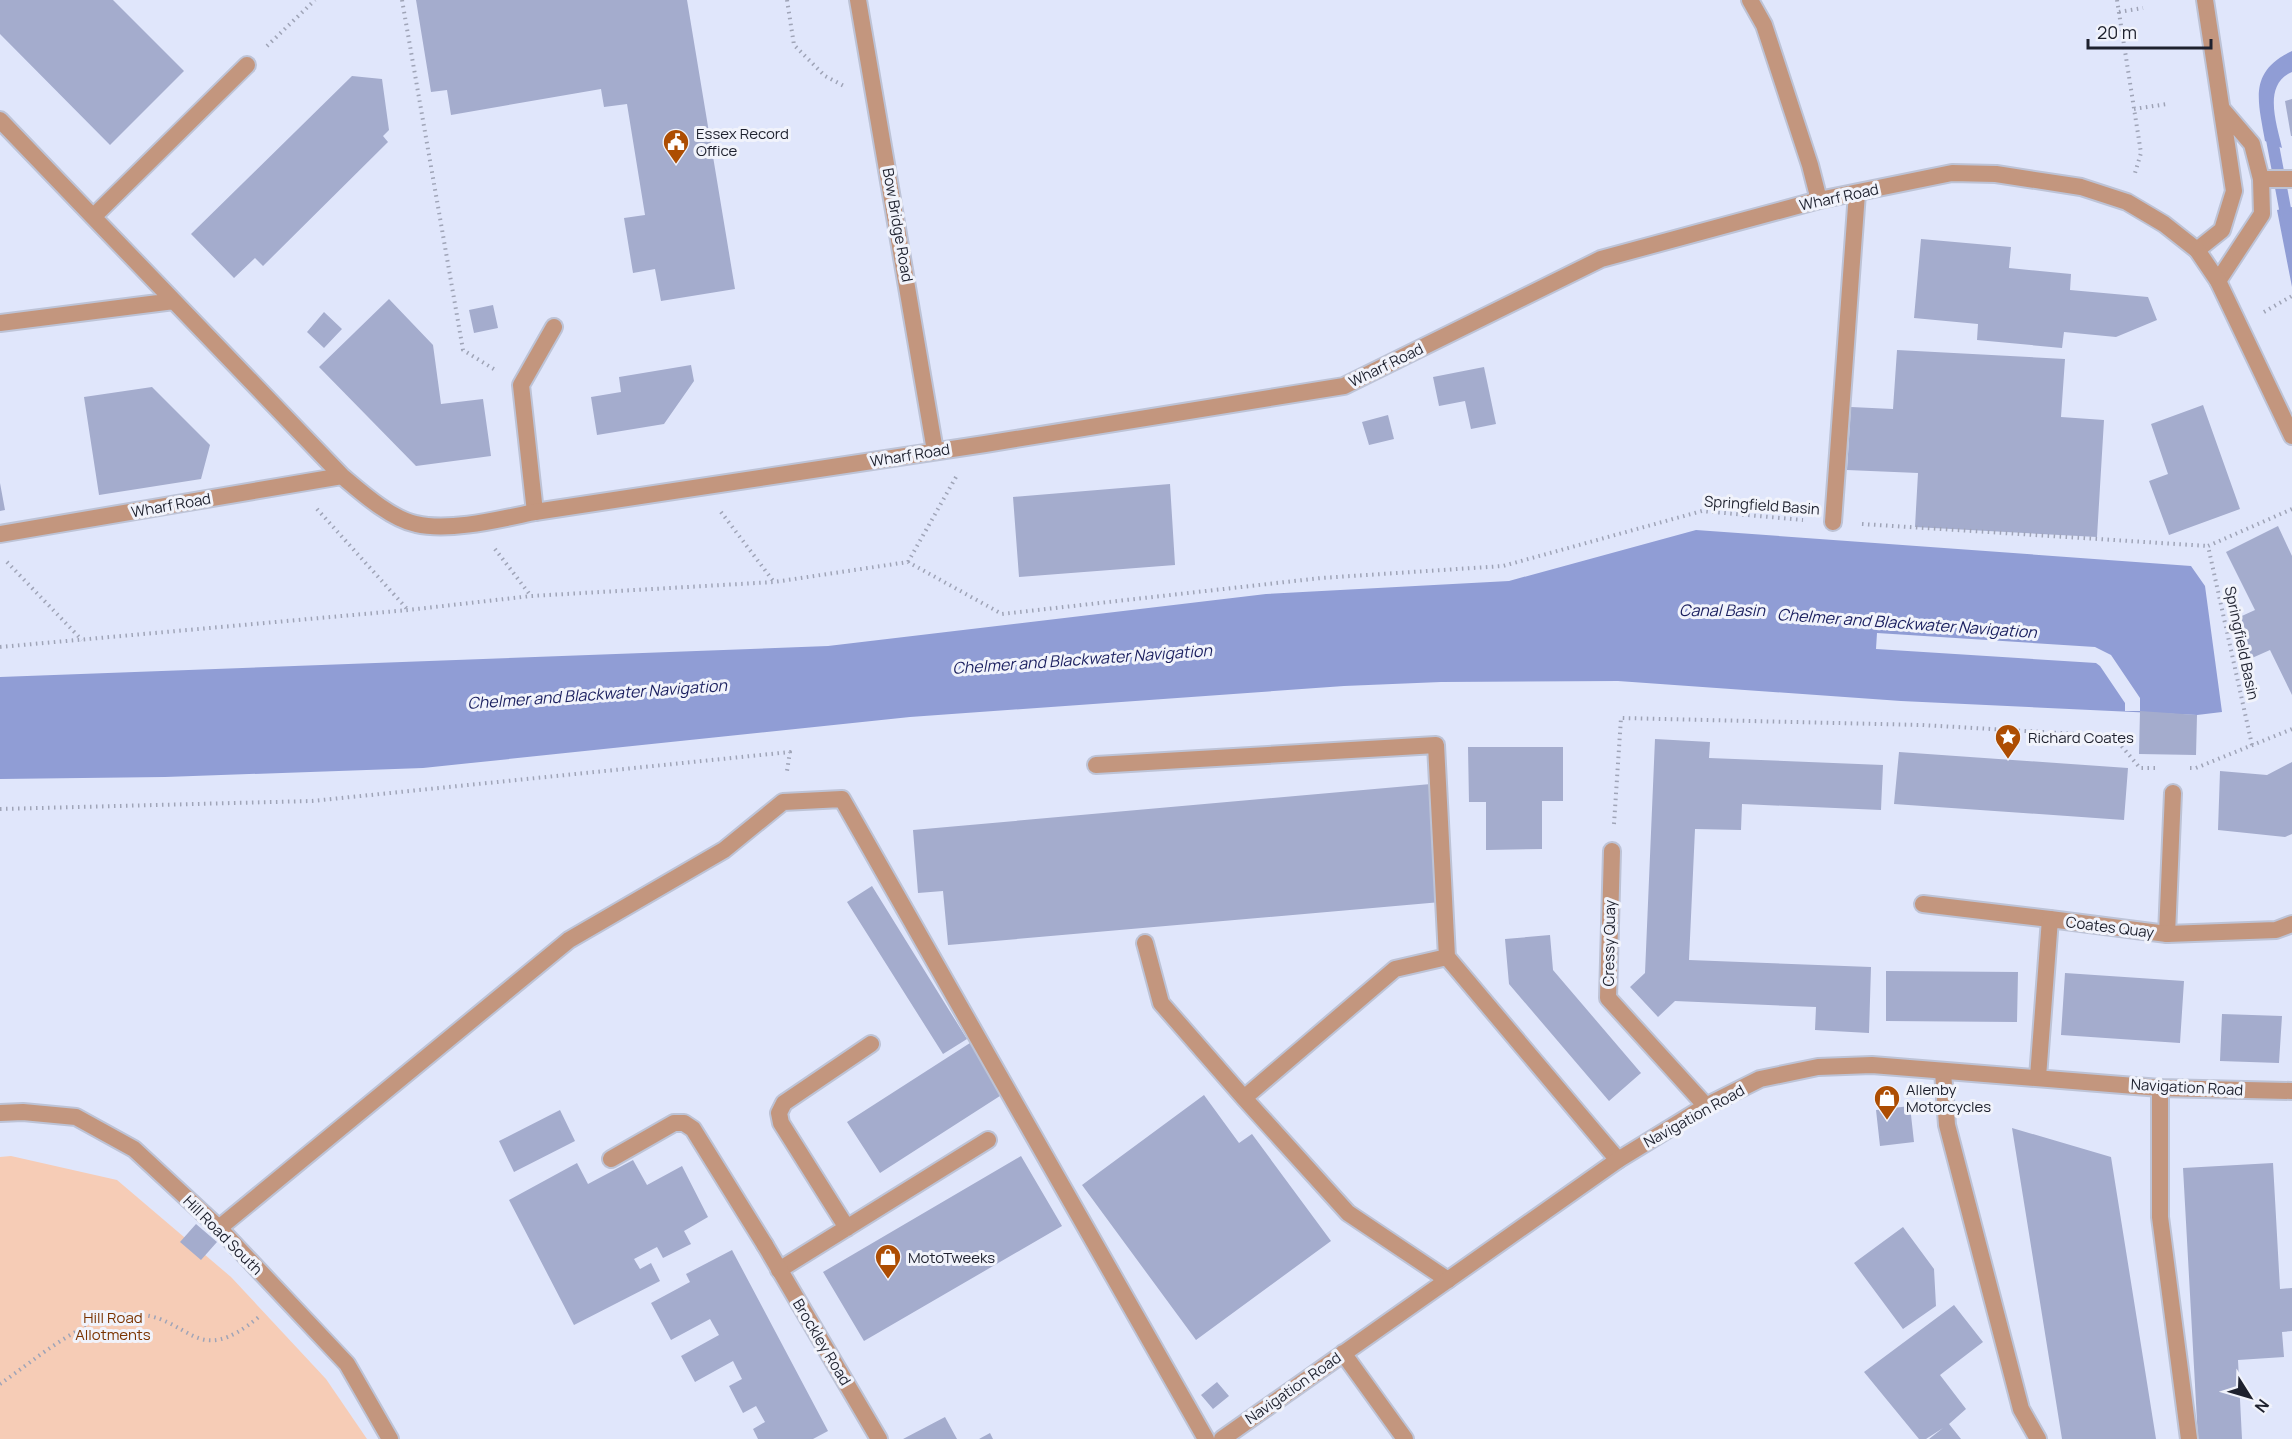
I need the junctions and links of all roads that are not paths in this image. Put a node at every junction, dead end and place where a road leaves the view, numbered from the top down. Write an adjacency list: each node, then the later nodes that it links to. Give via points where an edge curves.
1 (858, 0): 18 (street, Bow Bridge Road)
2 (1750, 0): 10 (street, via 1764,25)
3 (2205, 0): 5 (street)
4 (247, 65): 11 (street)
5 (2222, 109): 7 (street, via 2252,144); 12 (street, via 2234,191 2222,230)
6 (0, 120): 11 (street, Wharf Road)
7 (2267, 179): 8 (street); 13 (street, via 2262,214)
8 (2292, 179)
9 (1857, 193): 10 (street, Wharf Road); 12 (street, Wharf Road, via 1952,173 1996,174 2081,187 2127,202); 21 (street)
10 (1819, 200): 18 (street, Wharf Road, via 1600,259 1344,386)
11 (93, 217): 14 (street, Wharf Road)
12 (2197, 250): 13 (street, Wharf Road)
13 (2218, 280): 17 (street, Wharf Road)
14 (174, 301): 15 (street); 19 (street, Wharf Road)
15 (0, 323)
16 (554, 327): 20 (street, via 522,385)
17 (2292, 436)
18 (936, 451): 20 (street, Wharf Road)
19 (342, 476): 20 (street, Wharf Road, via 364,495 415,524 474,523); 22 (street, Wharf Road)
20 (535, 512)
21 (1833, 522)
22 (0, 534)
23 (1096, 765): 31 (street, via 1436,745)
24 (2173, 793): 29 (street)
25 (1612, 851): 38 (street, Cressy Quay, via 1608,998)
26 (1923, 904): 27 (street)
27 (2050, 919): 29 (street, Coates Quay); 34 (street, Coates Quay)
28 (2292, 924): 29 (street, Coates Quay, via 2276,930)
29 (2167, 933)
30 (1145, 942): 37 (street, via 1161,1003)
31 (1447, 957): 37 (street, via 1395,969); 42 (street)
32 (871, 1044): 44 (street, via 783,1103 778,1113)
33 (1943, 1072): 34 (street, Navigation Road); 38 (street, Navigation Road, via 1872,1065 1818,1067 1760,1079); 53 (street, via 1947,1125 2021,1409)
34 (2038, 1077): 35 (street, Navigation Road)
35 (2160, 1088): 36 (street, Navigation Road); 54 (street, via 2160,1217)
36 (2292, 1091)
37 (1244, 1098): 46 (street, via 1348,1212)
38 (1706, 1106): 42 (street, Navigation Road)
39 (0, 1113): 43 (street, Hill Road South, via 76,1117 134,1149)
40 (988, 1140): 44 (street)
41 (611, 1159): 45 (street, Brockley Road, via 674,1123 684,1123 693,1129)
42 (1618, 1160): 46 (street, Navigation Road)
43 (219, 1228): 48 (street, Hill Road South, via 347,1364); 50 (street, via 569,940 724,850 783,802 842,799)
44 (847, 1228): 45 (street)
45 (779, 1270): 49 (street, Brockley Road)
46 (1448, 1280): 47 (street, Navigation Road)
47 (1343, 1353): 51 (street, Navigation Road); 52 (street)
48 (390, 1439)
49 (879, 1439)
50 (1206, 1439)
51 (1222, 1439)
52 (1405, 1439)
53 (2038, 1439)
54 (2189, 1439)

